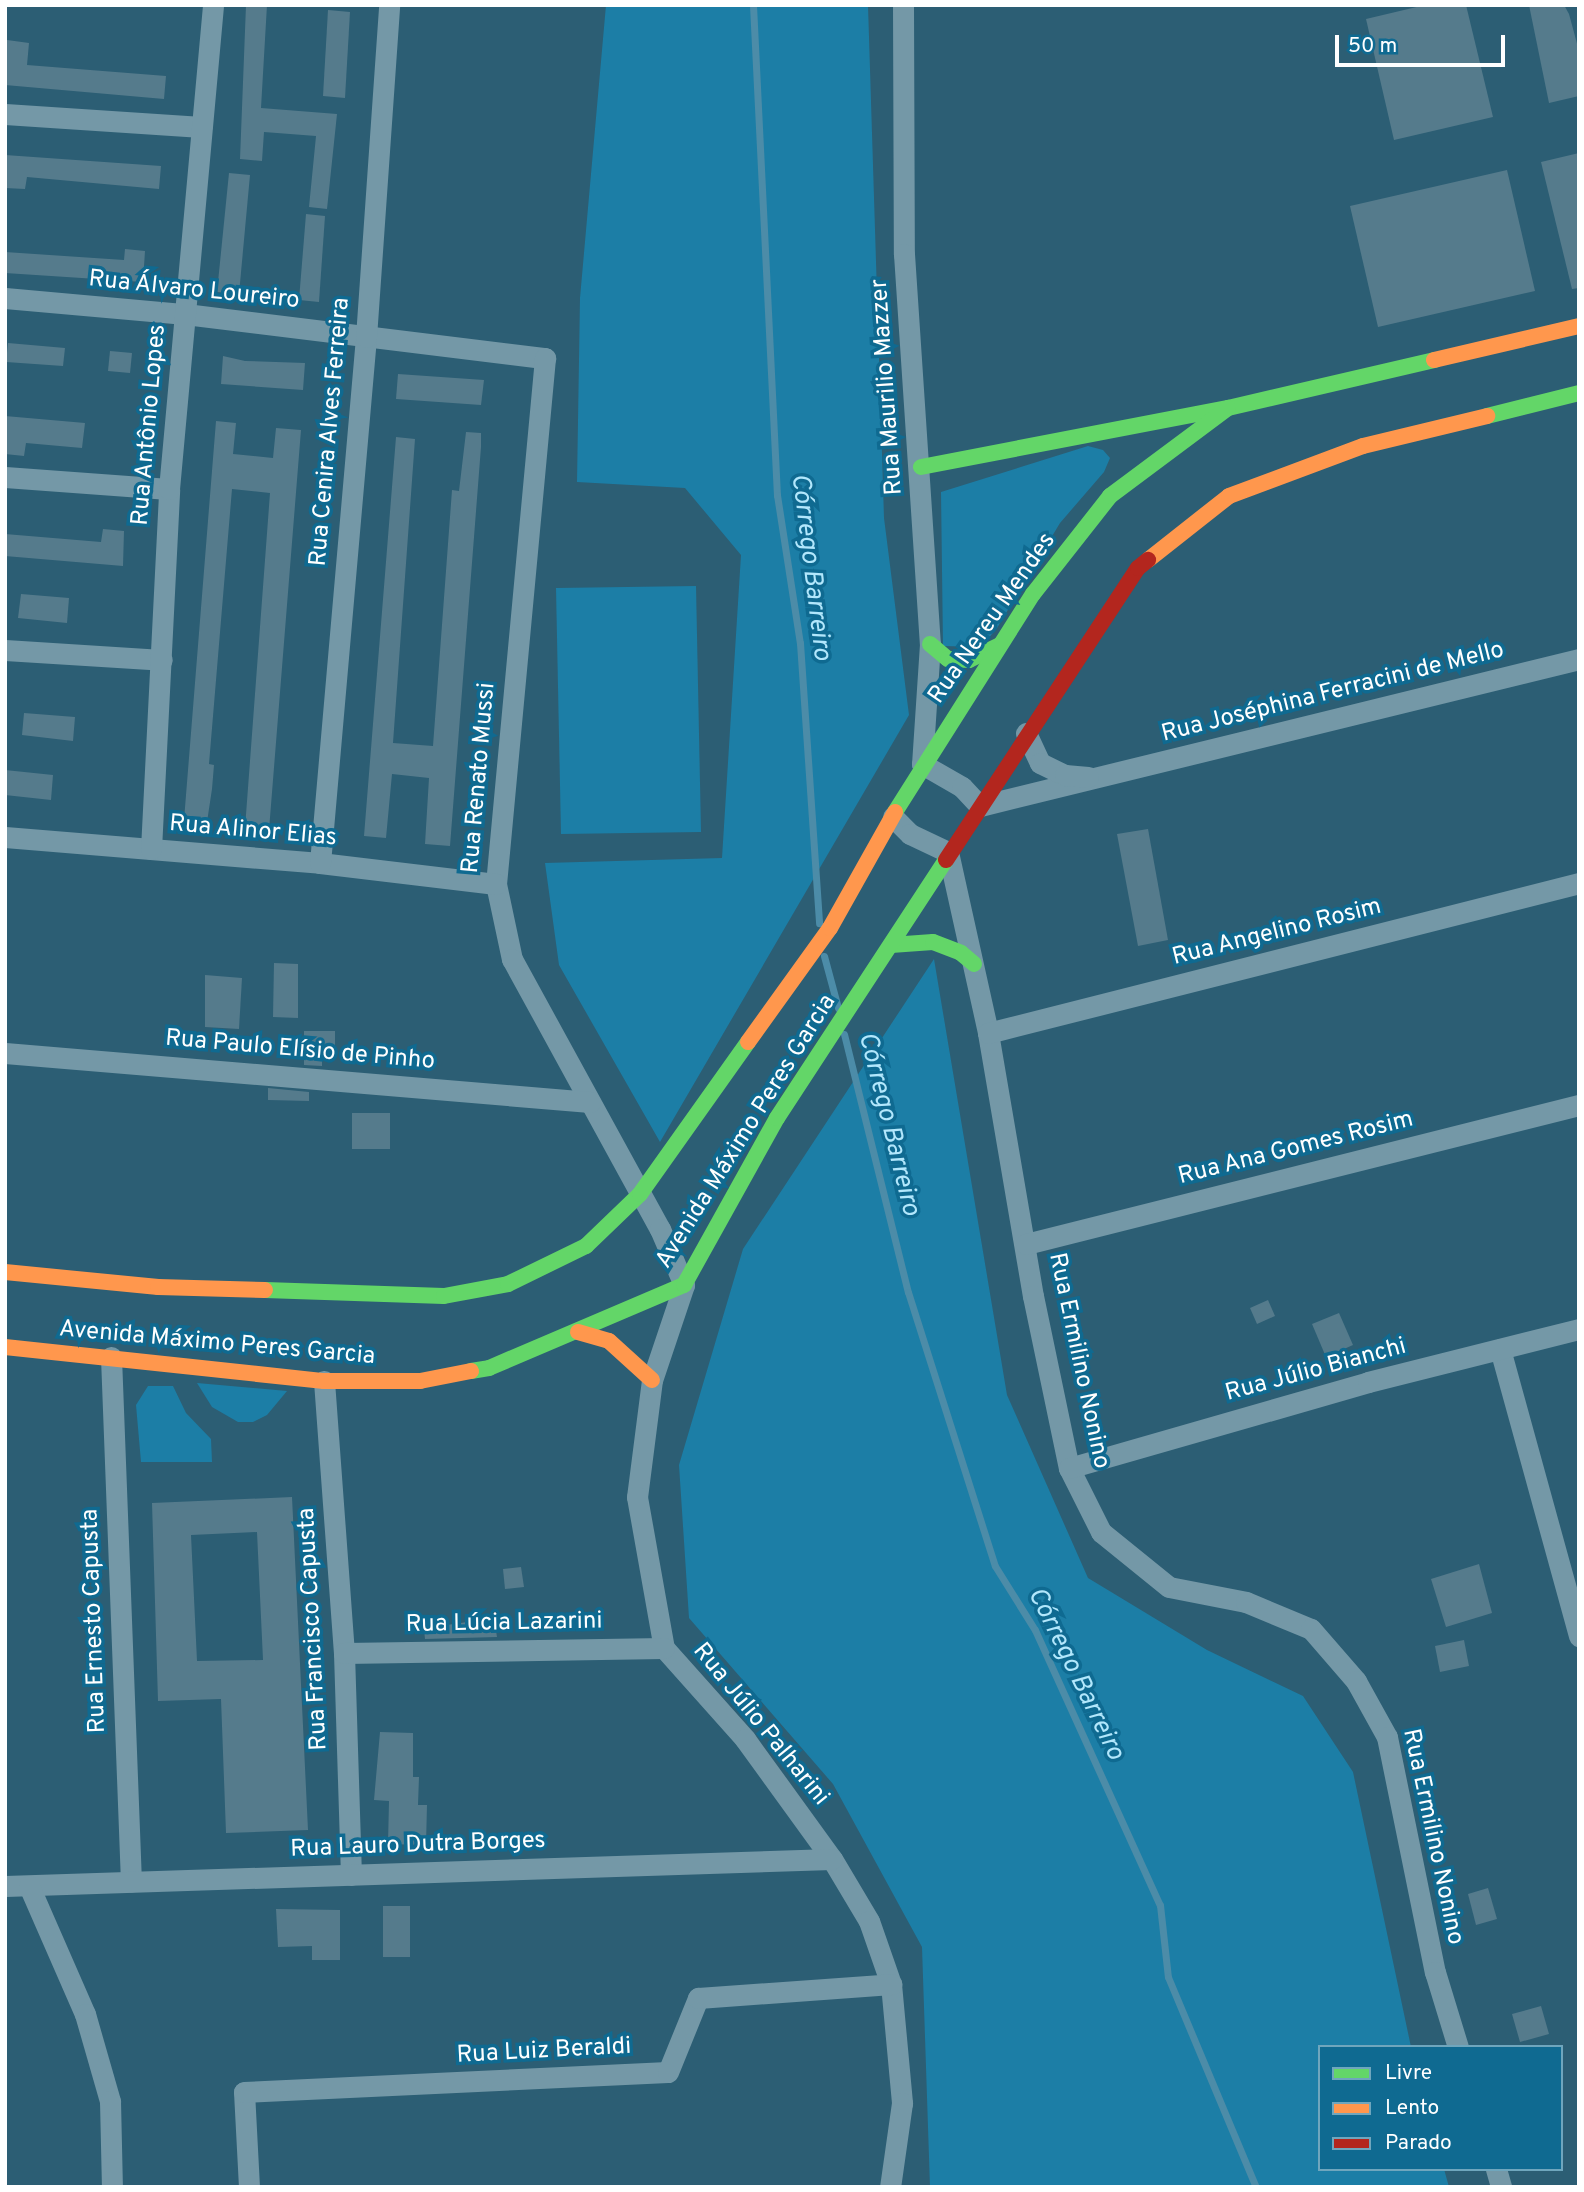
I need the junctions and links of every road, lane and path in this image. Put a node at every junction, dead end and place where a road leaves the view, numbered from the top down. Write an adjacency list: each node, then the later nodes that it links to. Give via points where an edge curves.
1 (213, 5): 5 (street, Rua Antônio Lopes)
2 (389, 5): 9 (street, Rua Cenira Alves Ferreira)
3 (903, 5): 13 (street, Rua Maurilio Mazzer, via 904,254)
4 (5, 114): 5 (street)
5 (202, 127): 7 (street, Rua Antônio Lopes)
6 (5, 299): 7 (street, Rua Álvaro Loureiro)
7 (185, 314): 9 (street, Rua Álvaro Loureiro); 15 (street, Rua Antônio Lopes)
8 (1579, 326): 12 (main road, Rua Nereu Mendes)
9 (366, 337): 10 (street, Rua Álvaro Loureiro); 29 (street, Rua Cenira Alves Ferreira)
10 (545, 358): 31 (street, Rua Renato Mussi)
11 (1579, 393): 21 (main road, via 1363,446 1229,496 1138,568)
12 (1228, 408): 13 (main road); 17 (main road, Rua Nereu Mendes, via 1110,496)
13 (921, 467): 16 (street, Rua Maurilio Mazzer)
14 (5, 477): 15 (street)
15 (169, 489): 20 (street, Rua Antônio Lopes)
16 (930, 644): 17 (main road, via 948,659 969,660); 22 (street, Rua Maurilio Mazzer)
17 (1000, 645): 22 (main road, Rua Nereu Mendes)
18 (5, 650): 20 (street)
19 (1579, 659): 23 (street, Rua Joséphina Ferracini de Mello)
20 (162, 660): 27 (street, Rua Antônio Lopes)
21 (1026, 733): 23 (street, Rua Joséphina Ferracini de Mello, via 1040,763 1066,775); 24 (main road)
22 (922, 764): 24 (street, via 962,787); 25 (main road, Rua Nereu Mendes)
23 (1100, 778): 24 (street, Rua Joséphina Ferracini de Mello)
24 (980, 806): 28 (main road, Avenida Máximo Peres Garcia)
25 (893, 817): 28 (street, via 910,834); 38 (main road, Rua Nereu Mendes, via 830,928)
26 (5, 837): 27 (street, Rua Alinor Elias)
27 (151, 849): 29 (street, Rua Alinor Elias)
28 (948, 852): 32 (main road, Avenida Máximo Peres Garcia); 33 (street, Rua Ermilino Nonino)
29 (320, 863): 31 (street, Rua Alinor Elias)
30 (1579, 883): 34 (street, Rua Angelino Rosim)
31 (496, 884): 36 (street, Rua Renato Mussi, via 512,959)
32 (891, 945): 33 (main road, via 933,942 948,946); 41 (main road, Avenida Máximo Peres Garcia, via 777,1118)
33 (974, 964): 34 (street, Rua Ermilino Nonino)
34 (988, 1033): 39 (street, Rua Ermilino Nonino)
35 (5, 1053): 36 (street, Rua Paulo Elísio de Pinho)
36 (590, 1102): 38 (street, Rua Renato Mussi)
37 (1579, 1105): 39 (street, Rua Ana Gomes Rosim)
38 (640, 1194): 40 (main road, via 586,1246 508,1284 462,1295 158,1287); 41 (street, Rua Renato Mussi, via 676,1259)
39 (1026, 1244): 49 (street, Rua Ermilino Nonino)
40 (5, 1272)
41 (684, 1285): 43 (main road, Avenida Máximo Peres Garcia); 47 (street, Rua Júlio Palharini)
42 (1579, 1329): 45 (street, Rua Júlio Bianchi)
43 (578, 1332): 47 (main road, via 609,1342); 48 (main road, Avenida Máximo Peres Garcia, via 489,1368 454,1376 398,1382)
44 (5, 1347): 46 (main road, Avenida Máximo Peres Garcia)
45 (1500, 1349): 49 (street, Rua Júlio Bianchi); 50 (street)
46 (111, 1357): 48 (main road, Avenida Máximo Peres Garcia); 55 (street, Rua Ernesto Capusta)
47 (652, 1380): 51 (street, Rua Júlio Palharini, via 637,1497)
48 (324, 1381): 52 (street, Rua Francisco Capusta)
49 (1069, 1468): 59 (street, Rua Ermilino Nonino, via 1101,1532 1169,1587 1247,1602 1311,1629 1356,1681 1387,1737 1435,1972)
50 (1579, 1636)
51 (664, 1648): 52 (street, Rua Lúcia Lazarini); 53 (street, Rua Júlio Palharini, via 744,1739)
52 (344, 1653): 54 (street, Rua Francisco Capusta)
53 (832, 1859): 54 (street, Rua Lauro Dutra Borges); 58 (street, Rua Júlio Palharini, via 869,1921)
54 (351, 1875): 55 (street, Rua Lauro Dutra Borges)
55 (131, 1882): 57 (street, Rua Lauro Dutra Borges)
56 (5, 1886): 57 (street, Rua Lauro Dutra Borges)
57 (30, 1886): 60 (street, via 85,2014 110,2101)
58 (891, 1984): 61 (street, Rua Luiz Beraldi, via 698,1998 667,2072 244,2092); 62 (street, Rua Júlio Palharini, via 902,2103)
59 (1457, 2045)
60 (112, 2187)
61 (248, 2187)
62 (890, 2187)

